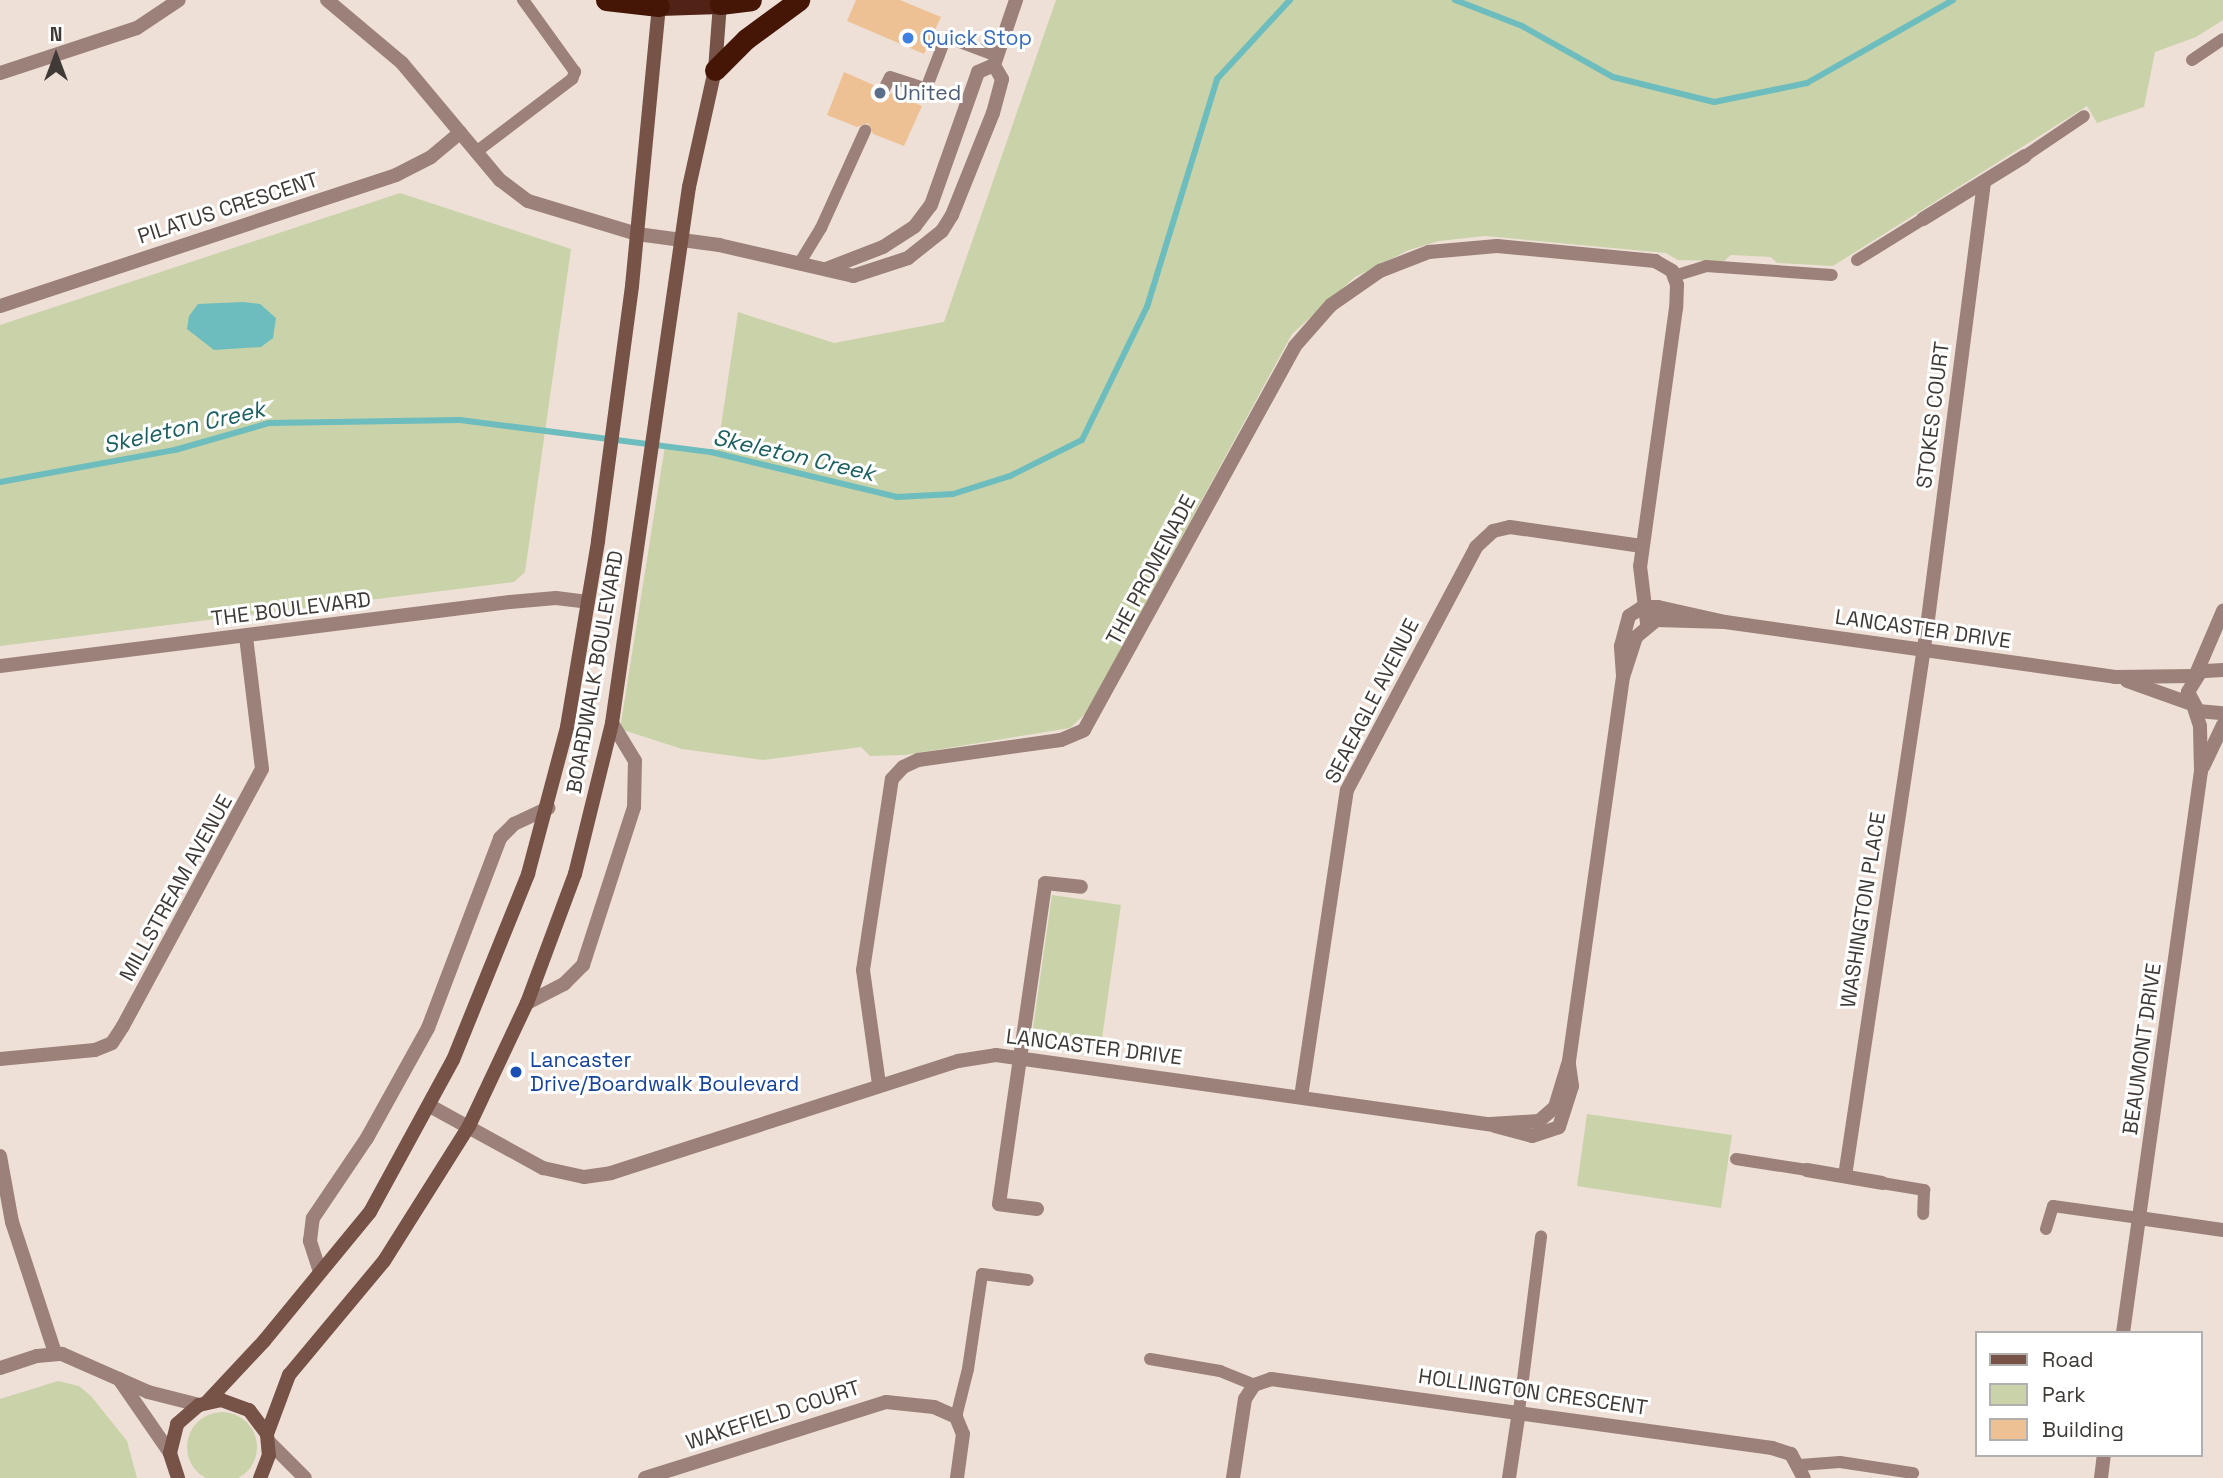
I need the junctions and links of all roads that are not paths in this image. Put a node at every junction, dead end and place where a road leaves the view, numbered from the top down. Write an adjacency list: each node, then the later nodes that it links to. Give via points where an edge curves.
1 (179, 0): 14 (street, via 137,28)
2 (327, 0): 18 (street, via 402,63)
3 (523, 0): 19 (lane, via 575,72 572,79)
4 (606, 0): 9 (highway)
5 (751, 0): 8 (highway)
6 (799, 0): 13 (highway, via 746,39)
7 (1017, 0): 11 (street)
8 (719, 2): 9 (highway); 13 (main road, BOARDWALK BOULEVARD)
9 (659, 3): 23 (main road, BOARDWALK BOULEVARD)
10 (2223, 39): 12 (lane)
11 (996, 60): 15 (lane, via 946,37 926,89 890,77); 27 (street, via 978,72 939,186 915,226 883,247); 27 (street, via 1002,79 993,113 962,198 942,230 890,267 853,276)
12 (2192, 60)
13 (715, 70): 24 (main road, BOARDWALK BOULEVARD)
14 (0, 73)
15 (884, 89)
16 (2084, 116): 20 (lane)
17 (865, 131): 26 (lane, via 821,228)
18 (460, 133): 19 (street); 30 (street, PILATUS CRESCENT, via 431,158 404,172)
19 (476, 152): 23 (street, via 500,180 528,201)
20 (2025, 156): 21 (street)
21 (1984, 185): 22 (street); 38 (street, STOKES COURT)
22 (1923, 219): 25 (lane)
23 (637, 234): 24 (street); 32 (main road, BOARDWALK BOULEVARD)
24 (682, 242): 26 (street); 46 (main road, BOARDWALK BOULEVARD)
25 (1857, 260)
26 (799, 264): 27 (street)
27 (826, 269)
28 (1832, 275): 29 (lane, via 1706,266)
29 (1674, 276): 31 (street, via 1676,308); 54 (street, THE PROMENADE, via 1666,265 1640,259 1497,246 1452,247 1380,271 1310,326 1282,368 1084,730 1061,740 918,760 902,767 892,779 863,970)
30 (0, 306)
31 (1642, 546): 33 (street); 55 (street, SEAEAGLE AVENUE, via 1510,527 1493,531 1476,547 1347,790)
32 (588, 603): 37 (street, THE BOULEVARD, via 546,598); 49 (main road, BOARDWALK BOULEVARD)
33 (1643, 607): 35 (street, LANCASTER DRIVE, via 1671,608); 36 (street); 42 (street, LANCASTER DRIVE, via 1629,616 1625,628 1620,663)
34 (2223, 611): 41 (street)
35 (1724, 622): 36 (street, LANCASTER DRIVE); 38 (street, LANCASTER DRIVE)
36 (1647, 623): 42 (street, LANCASTER DRIVE, via 1636,637)
37 (246, 636): 39 (street, THE BOULEVARD); 53 (street, MILLSTREAM AVENUE, via 262,769 123,1026 112,1043 95,1050)
38 (1923, 650): 43 (street, LANCASTER DRIVE); 61 (street, WASHINGTON PLACE)
39 (0, 666)
40 (2223, 670): 41 (street, LANCASTER DRIVE, via 2211,668)
41 (2195, 675): 43 (street, LANCASTER DRIVE); 44 (street, via 2188,692)
42 (1623, 677): 55 (street, LANCASTER DRIVE, via 1569,1061 1549,1114 1530,1123 1490,1124)
43 (2115, 677): 44 (street, LANCASTER DRIVE)
44 (2193, 706): 45 (street, LANCASTER DRIVE, via 2209,716); 48 (street, via 2200,726)
45 (2223, 713)
46 (612, 723): 51 (main road, BOARDWALK BOULEVARD, via 575,874); 51 (street, via 635,761 634,807 583,965 564,984)
47 (2223, 725): 48 (street)
48 (2201, 771): 65 (street, BEAUMONT DRIVE)
49 (548, 808): 56 (main road, BOARDWALK BOULEVARD, via 485,991); 69 (street, via 514,824 500,838 428,1028 367,1138 313,1218 310,1241)
50 (1081, 887): 52 (street, via 1045,883)
51 (527, 1003): 57 (main road, BOARDWALK BOULEVARD)
52 (1020, 1057): 54 (street, LANCASTER DRIVE, via 978,1056); 55 (street, LANCASTER DRIVE); 63 (street, via 999,1204)
53 (0, 1059)
54 (879, 1084): 57 (street, LANCASTER DRIVE, via 611,1173 584,1177 543,1168)
55 (1301, 1097)
56 (430, 1106): 57 (street, LANCASTER DRIVE); 69 (main road, BOARDWALK BOULEVARD, via 370,1212)
57 (469, 1126): 80 (main road, BOARDWALK BOULEVARD, via 384,1261 295,1366)
58 (0, 1156): 72 (street, via 12,1222)
59 (1736, 1160): 60 (lane)
60 (1807, 1170): 61 (street)
61 (1845, 1176): 62 (street)
62 (1882, 1183): 64 (lane, via 1924,1190)
63 (1037, 1209)
64 (1923, 1214)
65 (2139, 1218): 66 (lane, via 2053,1206); 67 (street); 71 (street, BEAUMONT DRIVE)
66 (2046, 1229)
67 (2223, 1230)
68 (1541, 1236): 78 (lane)
69 (320, 1272): 77 (main road, BOARDWALK BOULEVARD)
70 (1028, 1280): 79 (lane, via 982,1274)
71 (2123, 1331)
72 (55, 1353): 74 (street); 75 (street)
73 (1150, 1359): 76 (lane, via 1220,1371)
74 (0, 1368)
75 (118, 1378): 77 (street); 82 (street)
76 (1254, 1385): 78 (street, HOLLINGTON CRESCENT, via 1265,1380 1295,1380); 90 (street, via 1245,1399)
77 (202, 1404): 80 (main road, via 236,1403 260,1421); 82 (main road, BOARDWALK BOULEVARD, via 177,1424)
78 (1519, 1411): 83 (street, HOLLINGTON CRESCENT, via 1772,1448 1791,1454); 91 (street)
79 (956, 1417): 88 (street, WAKEFIELD COURT, via 934,1407 877,1403); 89 (street, via 963,1434)
80 (268, 1438): 86 (main road, BOARDWALK BOULEVARD, via 269,1455); 87 (street)
81 (2104, 1457): 92 (street)
82 (169, 1465): 85 (main road)
83 (1802, 1472): 84 (lane, HOLLINGTON CRESCENT, via 1840,1462)
84 (1913, 1473)
85 (178, 1478)
86 (260, 1478)
87 (305, 1478)
88 (645, 1478)
89 (957, 1478)
90 (1233, 1478)
91 (1509, 1478)
92 (2101, 1478)

